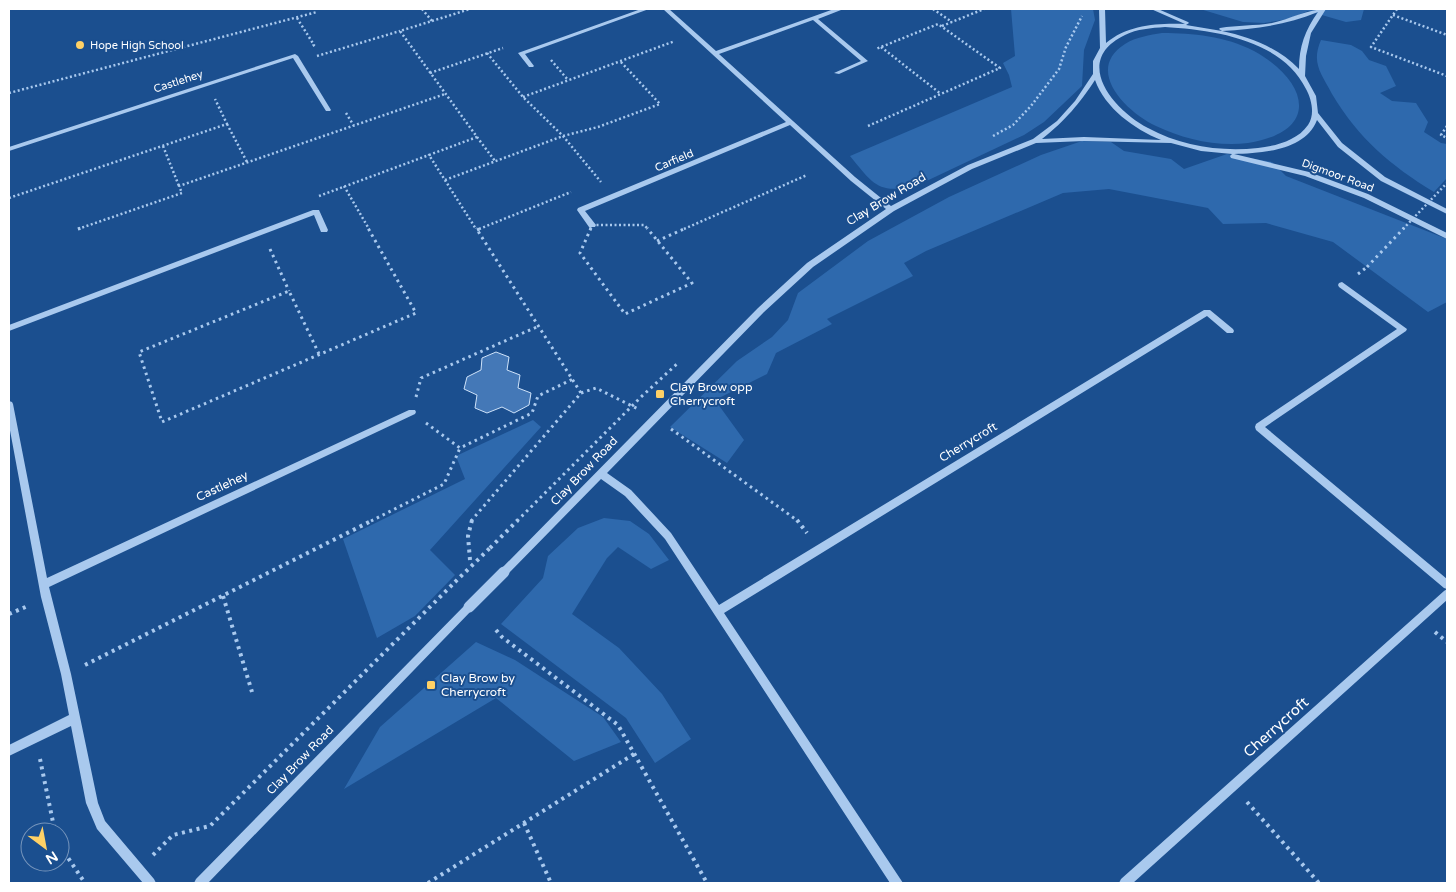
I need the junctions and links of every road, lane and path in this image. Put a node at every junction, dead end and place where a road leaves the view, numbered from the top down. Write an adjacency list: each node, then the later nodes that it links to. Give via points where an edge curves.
1 (422, 9): 16 (path)
2 (470, 9): 16 (path)
3 (646, 9): 24 (street)
4 (666, 9): 22 (street)
5 (839, 9): 15 (street)
6 (933, 9): 17 (path)
7 (984, 9): 17 (path)
8 (1086, 9): 51 (path, via 1053,77 1013,125)
9 (1102, 9): 26 (street)
10 (1154, 9): 19 (street)
11 (1322, 9): 20 (street, via 1293,21 1251,28); 35 (street, via 1302,49)
12 (1397, 9): 14 (path)
13 (317, 12): 39 (path)
14 (1393, 15): 23 (path); 36 (path, via 1371,48)
15 (814, 18): 28 (street); 29 (street)
16 (432, 21): 21 (path)
17 (952, 22): 18 (path)
18 (941, 26): 25 (path, via 938,24); 41 (path, via 1000,68)
19 (1193, 26): 20 (street); 26 (street, via 1139,28 1118,36)
20 (1212, 29): 35 (street, via 1259,45 1284,59)
21 (400, 31): 30 (path); 40 (path)
22 (695, 34): 28 (street); 31 (path)
23 (1447, 34)
24 (538, 47): 32 (street, via 520,53); 37 (path)
25 (881, 47): 29 (path); 41 (path)
26 (1103, 48): 34 (street, via 1096,61)
27 (487, 53): 42 (path)
28 (717, 54): 45 (street)
29 (858, 56): 33 (street, via 865,61)
30 (298, 62): 38 (street, Castlehey, via 295,56); 43 (street)
31 (620, 62): 37 (path); 49 (path, via 660,104)
32 (531, 66)
33 (837, 73)
34 (1095, 75): 53 (street, Clay Brow Road, via 1059,122); 54 (street, via 1103,94 1120,113 1145,129)
35 (1302, 76): 44 (street, via 1311,89)
36 (1447, 76)
37 (568, 80): 42 (path)
38 (208, 84): 46 (path); 56 (street, Castlehey)
39 (9, 93)
40 (446, 94): 50 (path); 60 (path)
41 (941, 94): 47 (path)
42 (523, 97): 49 (path)
43 (328, 110)
44 (1315, 114): 57 (street, via 1311,126 1296,139 1274,148 1246,152); 71 (street, Digmoor Road, via 1340,145 1383,179)
45 (791, 122): 67 (street, Carfield); 69 (street)
46 (228, 124): 55 (path); 60 (path)
47 (868, 126)
48 (1447, 126): 52 (path, via 1441,135)
49 (563, 136): 59 (path); 67 (path)
50 (477, 137): 58 (path); 59 (path)
51 (988, 138)
52 (1447, 138)
53 (1034, 142): 54 (street, Clay Brow Road, via 1084,139); 69 (street, Clay Brow Road, via 970,167)
54 (1176, 142): 57 (street)
55 (163, 146): 64 (path); 68 (path)
56 (9, 149)
57 (1215, 151): 77 (street, Digmoor Road, via 1308,174 1366,196)
58 (429, 155): 62 (path); 65 (path)
59 (495, 161): 62 (path)
60 (248, 162): 64 (path)
61 (807, 175): 78 (path)
62 (445, 180): 75 (path)
63 (1447, 183): 79 (path, bridge)
64 (179, 186): 73 (path, via 182,192)
65 (344, 186): 70 (path, via 309,200); 85 (path, via 416,313)
66 (573, 191): 75 (path)
67 (613, 196): 72 (street, Carfield, via 581,210)
68 (9, 198)
69 (891, 209): 90 (street, Clay Brow Road, via 810,265)
70 (316, 212): 74 (street); 76 (street)
71 (1447, 212)
72 (592, 225): 78 (path, via 644,225); 78 (path, via 580,253 625,314 692,283)
73 (78, 229)
74 (324, 230)
75 (477, 230): 82 (path)
76 (262, 232): 81 (path); 83 (street)
77 (1447, 236)
78 (657, 241)
79 (1367, 267)
80 (1342, 285): 97 (street, via 1403,329 1259,427)
81 (289, 292): 85 (path); 85 (path, via 139,352 162,422)
82 (538, 326): 86 (path); 89 (path, via 421,378)
83 (9, 328)
84 (1230, 330): 94 (street, Cherrycroft, via 1207,312)
85 (319, 354)
86 (573, 379): 87 (path); 91 (path, via 538,396 532,413)
87 (581, 392): 90 (path, via 596,388); 95 (path, via 471,521 466,543)
88 (9, 404): 96 (street)
89 (412, 412): 91 (path); 96 (street, Castlehey)
90 (655, 418): 92 (street, Clay Brow Road); 94 (path, via 796,518)
91 (460, 448): 99 (path, via 444,484)
92 (600, 474): 100 (street, Clay Brow Road, bridge); 101 (street, via 628,493 668,536)
93 (490, 548): 113 (path, bridge, via 210,826 173,835)
94 (819, 549): 101 (street, Cherrycroft)
95 (470, 560)
96 (44, 584): 103 (street)
97 (1447, 585)
98 (1447, 594): 109 (street, Cherrycroft)
99 (223, 596): 103 (path); 104 (path)
100 (469, 608): 116 (street, Clay Brow Road)
101 (718, 611): 120 (street)
102 (496, 630): 108 (path, via 618,725)
103 (66, 674): 105 (street)
104 (252, 692)
105 (75, 718): 106 (street); 113 (street, via 92,803 100,825)
106 (36, 738): 107 (street); 110 (path)
107 (9, 751)
108 (634, 754): 111 (path); 119 (path)
109 (1233, 786): 121 (street, Cherrycroft); 122 (path)
110 (53, 822)
111 (524, 823): 117 (path); 118 (path)
112 (70, 861): 114 (path)
113 (138, 870): 115 (street)
114 (85, 883)
115 (150, 883)
116 (200, 883)
117 (428, 883)
118 (551, 883)
119 (707, 883)
120 (897, 883)
121 (1125, 883)
122 (1319, 883)

